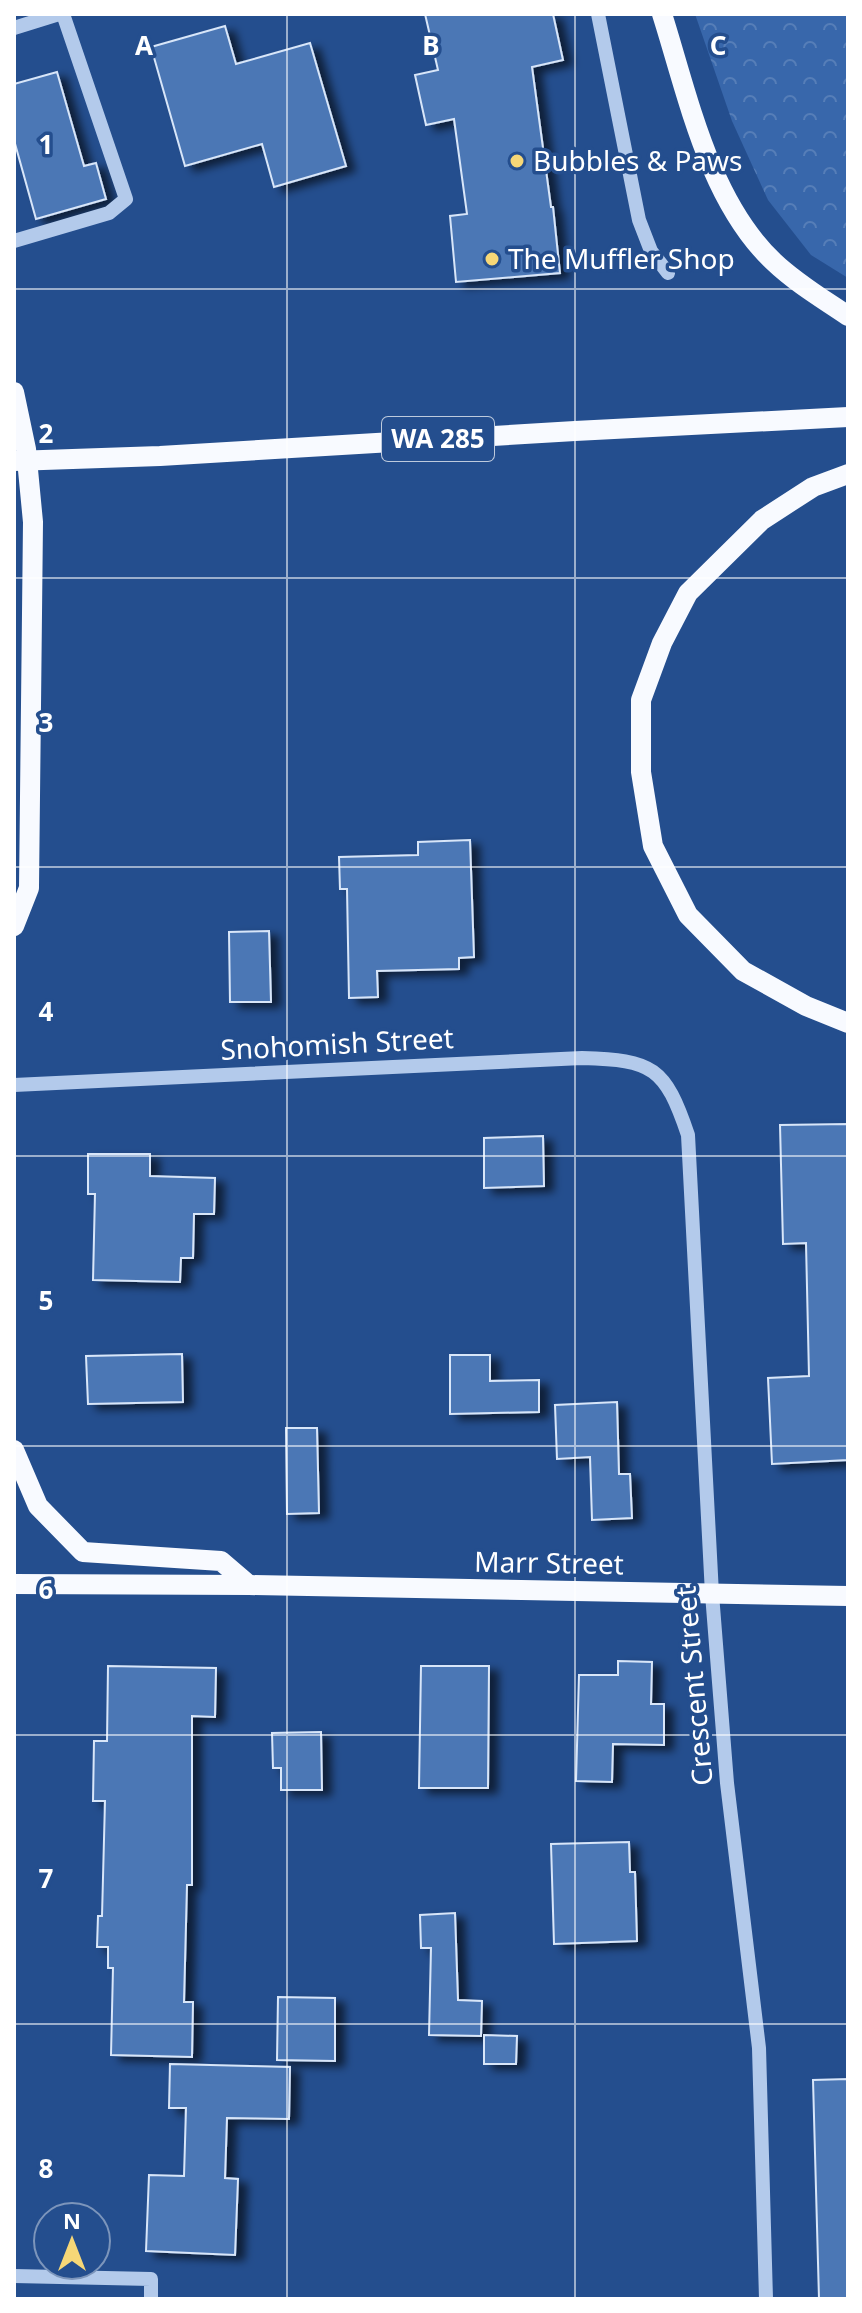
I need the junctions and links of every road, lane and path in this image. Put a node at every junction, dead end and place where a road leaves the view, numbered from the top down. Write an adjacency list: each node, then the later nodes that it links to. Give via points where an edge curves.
1 (61, 14): 4 (street); 5 (street, via 126,199 109,213)
2 (598, 14): 6 (street, via 639,220 651,251)
3 (662, 14): 7 (main road, via 717,180 737,218 773,261)
4 (14, 28)
5 (14, 241)
6 (668, 273)
7 (848, 316)
8 (14, 392): 10 (main road)
9 (848, 417): 10 (main road, WA 285)
10 (21, 461): 12 (main road, via 33,522 29,888)
11 (848, 474): 13 (main road, via 813,487 762,520 688,593 641,700 641,772 653,846 688,915 743,971)
12 (14, 926)
13 (848, 1023)
14 (659, 1076): 15 (street, Snohomish Street, via 638,1063 582,1058); 19 (street, Crescent Street, via 670,1089 688,1135)
15 (14, 1085)
16 (14, 1450): 18 (main road, via 38,1506 83,1552 221,1561)
17 (14, 1584): 18 (main road, Marr Street)
18 (249, 1585): 19 (main road, Marr Street)
19 (712, 1594): 20 (main road, Marr Street); 23 (street, Crescent Street, via 727,1783 759,2048)
20 (848, 1596)
21 (14, 2276): 22 (street, via 151,2279)
22 (151, 2299)
23 (766, 2299)

